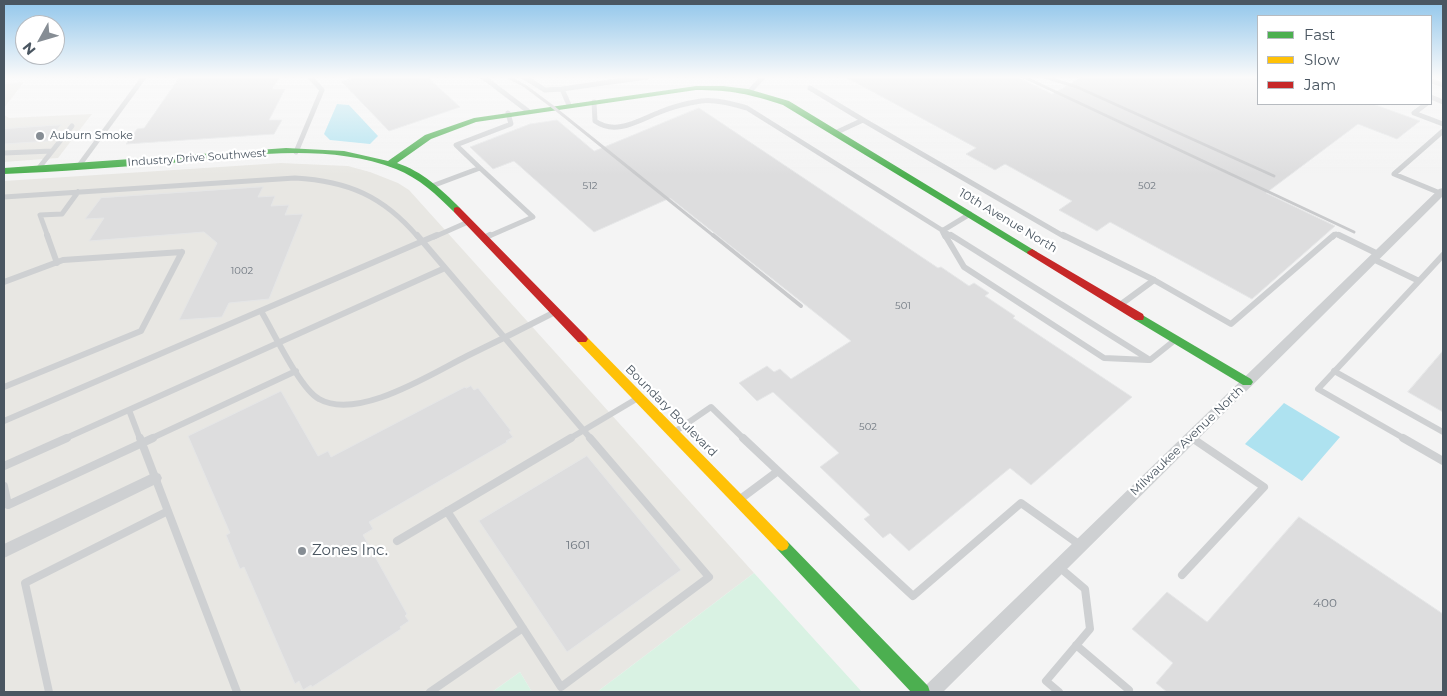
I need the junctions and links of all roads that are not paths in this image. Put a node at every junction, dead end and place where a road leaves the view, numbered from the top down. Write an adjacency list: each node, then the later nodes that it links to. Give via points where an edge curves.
1 (120, 109): 21 (lane)
2 (314, 109): 18 (lane)
3 (532, 109): 10 (street, 10th Avenue North)
4 (594, 109): 5 (lane, via 595,121 609,128 623,127)
5 (669, 109)
6 (749, 109): 31 (lane)
7 (795, 109): 16 (street, 10th Avenue North)
8 (846, 109): 12 (lane)
9 (1419, 109): 13 (lane, via 1414,113)
10 (528, 110): 11 (street, 10th Avenue North)
11 (508, 113): 20 (street, 10th Avenue North, via 443,130); 22 (lane, via 511,124 456,145)
12 (863, 120): 16 (lane); 38 (lane, via 1067,238)
13 (1443, 124)
14 (72, 126): 17 (lane)
15 (1443, 131): 27 (lane, via 1394,174)
16 (835, 133): 29 (street, 10th Avenue North)
17 (52, 151): 19 (lane); 23 (lane)
18 (296, 152): 20 (street, Industry Drive Southwest, via 340,154); 21 (street, Industry Drive Southwest)
19 (4, 153)
20 (390, 164): 25 (street, Boundary Boulevard)
21 (78, 167): 23 (street, Industry Drive Southwest)
22 (480, 168): 25 (lane); 32 (lane, via 533,217)
23 (38, 170): 24 (street, Industry Drive Southwest)
24 (4, 172)
25 (432, 186): 30 (street, Boundary Boulevard)
26 (78, 192): 28 (lane); 33 (lane, via 273,179 328,180 378,199); 36 (lane, via 62,214 40,215)
27 (1442, 192): 35 (street, Milwaukee Avenue North)
28 (4, 197)
29 (970, 214): 31 (lane); 41 (street, 10th Avenue North)
30 (468, 222): 32 (street, Boundary Boulevard); 33 (lane)
31 (942, 231): 47 (lane); 47 (lane, via 964,267 1104,358)
32 (484, 238): 43 (street, Boundary Boulevard)
33 (423, 242): 37 (lane); 42 (lane)
34 (1443, 255): 39 (lane)
35 (1376, 256): 38 (lane, via 1336,234 1231,324); 39 (lane); 50 (street, Milwaukee Avenue North)
36 (57, 262): 40 (lane); 51 (lane, via 182,252 141,331)
37 (445, 268): 44 (lane); 46 (lane)
38 (1154, 280): 41 (lane)
39 (1418, 281): 49 (lane)
40 (4, 282)
41 (1120, 305): 45 (street, 10th Avenue North)
42 (261, 311): 46 (lane); 54 (lane)
43 (555, 312): 44 (lane); 52 (street, Boundary Boulevard)
44 (504, 337): 48 (lane, via 398,391 364,402 335,404 318,399); 55 (lane)
45 (1176, 339): 47 (lane); 50 (street, 10th Avenue North)
46 (279, 342): 48 (lane); 53 (lane)
47 (1150, 360)
48 (296, 371): 59 (lane)
49 (1334, 371): 56 (lane); 60 (lane, via 1318,389)
50 (1247, 382): 58 (street, Milwaukee Avenue North)
51 (4, 387)
52 (638, 398): 55 (lane); 57 (street, Boundary Boulevard)
53 (129, 410): 59 (lane); 61 (lane)
54 (4, 421)
55 (584, 430): 67 (lane); 73 (lane, via 709,577 562,687)
56 (1443, 432)
57 (673, 433): 62 (lane, via 711,407); 65 (street, Boundary Boulevard)
58 (1190, 437): 69 (street, Milwaukee Avenue North); 72 (lane, via 1264,487)
59 (142, 443): 63 (lane); 64 (lane, via 8,506)
60 (1443, 461)
61 (4, 466)
62 (778, 471): 65 (lane); 69 (lane, via 913,596 1021,503)
63 (155, 478): 66 (lane); 70 (street)
64 (4, 486)
65 (739, 500): 79 (street, Boundary Boulevard)
66 (168, 511): 76 (lane, via 25,584); 77 (lane)
67 (447, 511): 68 (lane); 73 (lane)
68 (397, 541)
69 (1080, 546): 71 (street, Milwaukee Avenue North)
70 (4, 551)
71 (1059, 567): 74 (lane, via 1084,589 1090,628); 80 (street, Milwaukee Avenue North)
72 (1182, 575)
73 (523, 628): 78 (lane)
74 (1076, 645): 75 (lane); 81 (lane, via 1046,680)
75 (1129, 690)
76 (49, 692)
77 (237, 692)
78 (430, 692)
79 (922, 692)
80 (931, 692)
81 (1058, 692)

